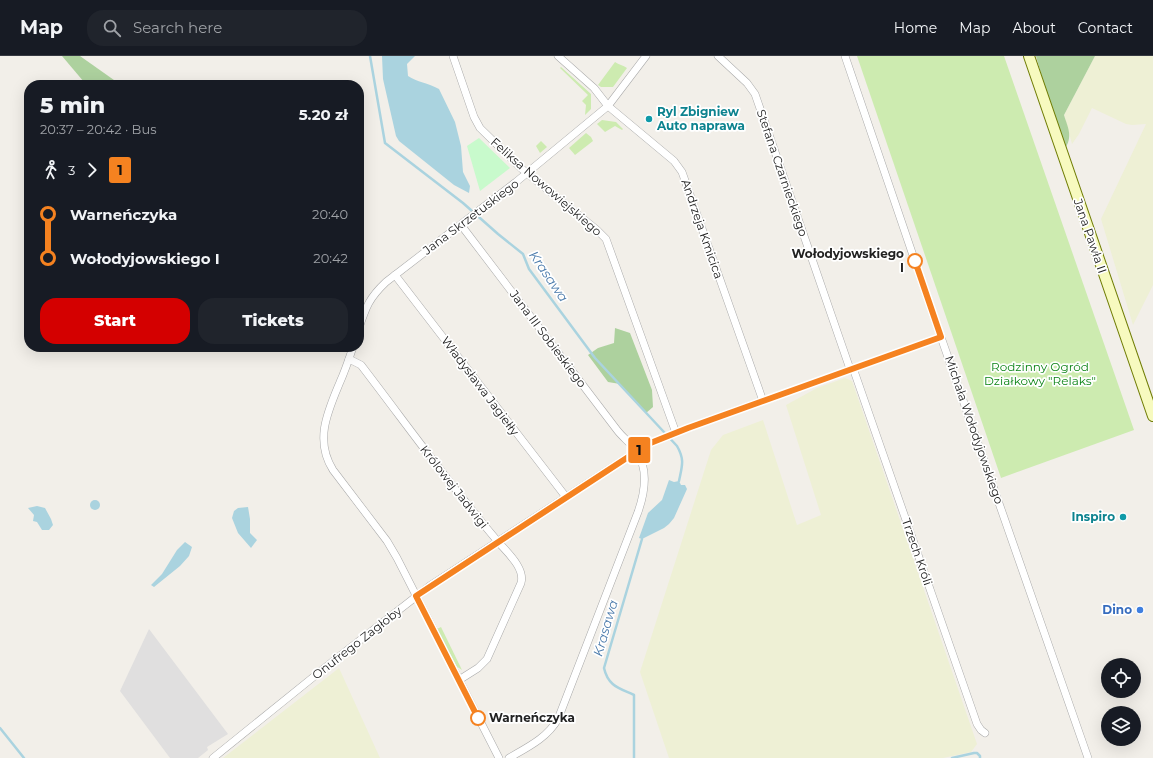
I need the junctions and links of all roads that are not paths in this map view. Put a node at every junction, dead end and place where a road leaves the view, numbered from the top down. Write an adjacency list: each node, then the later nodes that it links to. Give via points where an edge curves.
1 (453, 56): 8 (street, Feliksa Nowowiejskiego, via 476,122)
2 (558, 56): 7 (street, Andrzeja Kmicica, via 594,88)
3 (646, 56): 7 (street, Jana Skrzetuskiego)
4 (718, 56): 15 (street, Stefana Czarnieckiego, via 755,94)
5 (846, 56): 12 (street, Michała Wołodyjowskiego)
6 (1029, 56): 17 (main road, Jana Pawła II)
7 (608, 106): 8 (street, Jana Skrzetuskiego); 16 (street, Andrzeja Kmicica, via 674,161 682,172)
8 (528, 173): 9 (street, Jana Skrzetuskiego); 18 (street, Feliksa Nowowiejskiego, via 606,239)
9 (461, 225): 10 (street, Jana Skrzetuskiego); 19 (street, Jana III Sobieskiego, via 617,430)
10 (395, 275): 11 (street, Jana Skrzetuskiego, via 371,298); 20 (street, Władysława Jagiełły)
11 (364, 314)
12 (941, 337): 15 (street, Onufrego Zagłoby); 28 (street, Michała Wołodyjowskiego)
13 (351, 352): 14 (street)
14 (349, 359): 21 (street, Królowej Jadwigi, via 361,365); 22 (street, via 327,413 324,450 333,470 387,541)
15 (852, 369): 16 (street, Onufrego Zagłoby); 24 (street, Trzech Króli, via 974,717)
16 (763, 401): 18 (street, Onufrego Zagłoby)
17 (1153, 416)
18 (674, 434): 19 (street, Onufrego Zagłoby, via 648,444)
19 (637, 452): 20 (street, Onufrego Zagłoby); 27 (street, via 643,465 645,484 641,503 558,719 544,736)
20 (566, 497): 21 (street, Onufrego Zagłoby)
21 (498, 542): 22 (street, Onufrego Zagłoby); 23 (street, Królowej Jadwigi, via 520,569 523,577 487,660)
22 (416, 596): 23 (street); 25 (street, Onufrego Zagłoby)
23 (459, 680): 26 (street)
24 (985, 733)
25 (212, 758)
26 (499, 758)
27 (509, 758)
28 (1088, 758)

